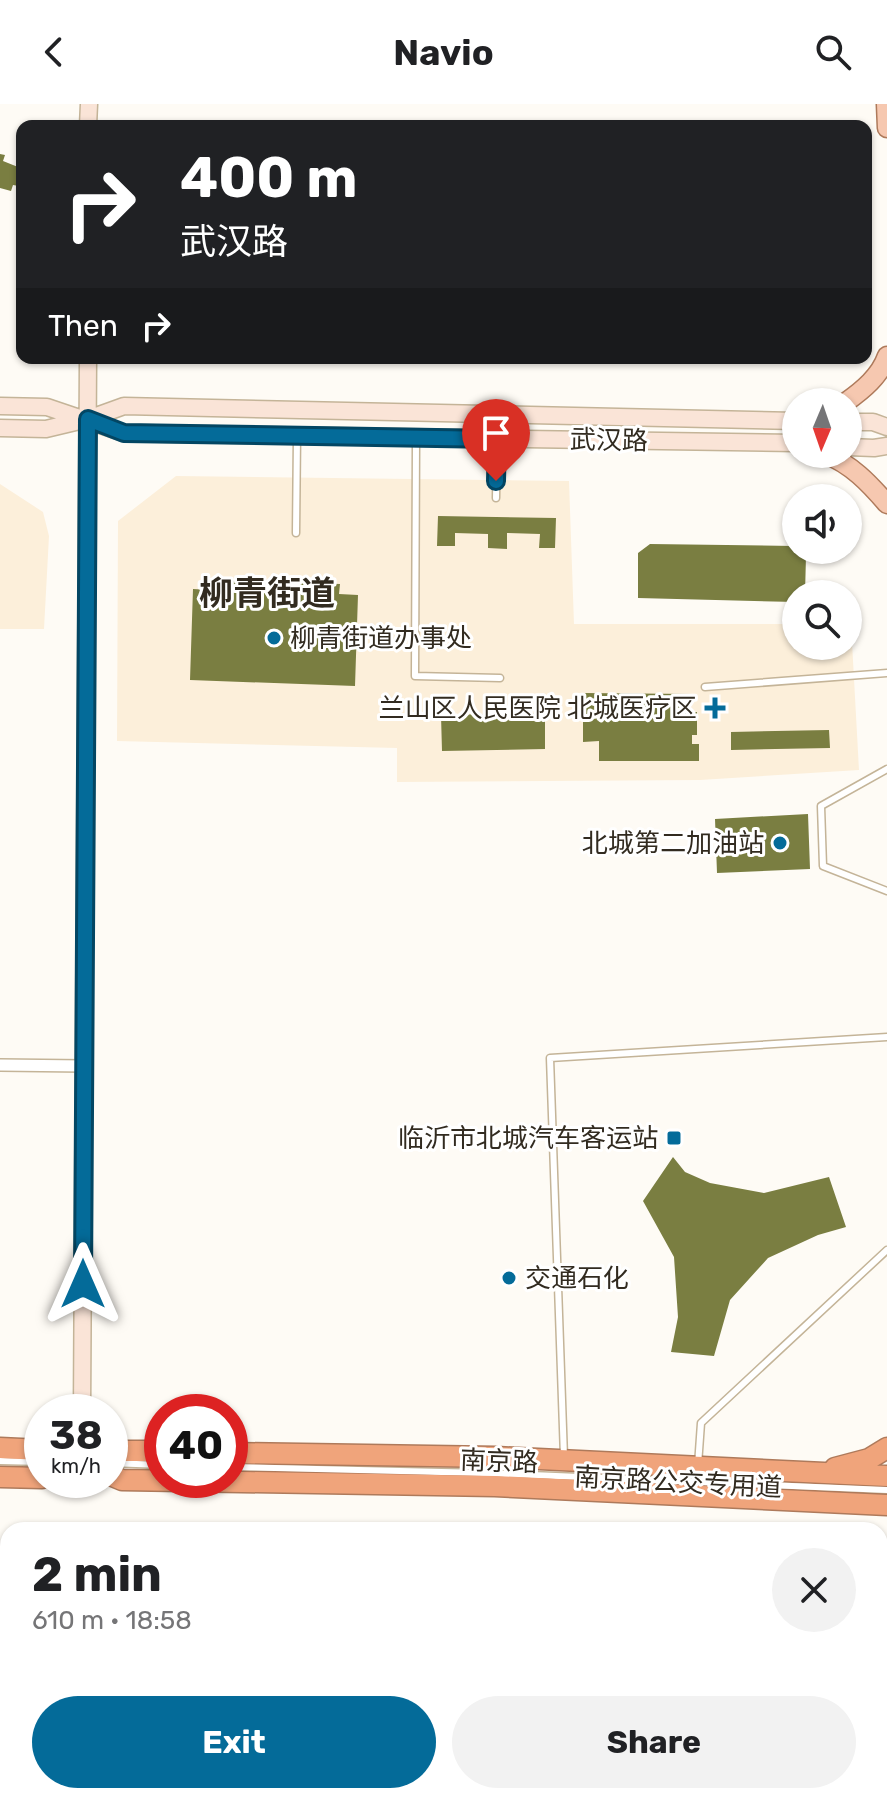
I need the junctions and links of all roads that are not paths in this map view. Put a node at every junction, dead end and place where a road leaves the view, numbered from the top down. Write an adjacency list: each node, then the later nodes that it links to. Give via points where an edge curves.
1 (886, 104): 2 (main road)
2 (887, 128)
3 (887, 356): 5 (main road)
4 (88, 364): 7 (main road)
5 (862, 391)
6 (0, 406): 7 (main road, 武汉路, via 47,407)
7 (88, 419): 8 (main road, 武汉路, via 124,406); 11 (main road, 武汉路, via 46,429); 12 (main road, 武汉路, via 124,433); 29 (main road)
8 (782, 421)
9 (862, 422): 10 (main road)
10 (887, 427)
11 (0, 428)
12 (297, 435): 13 (main road, 武汉路); 21 (lane)
13 (416, 437): 14 (main road, 武汉路); 23 (lane, via 415,676)
14 (497, 439): 15 (main road, 武汉路); 19 (lane)
15 (782, 443)
16 (887, 446): 17 (main road)
17 (862, 448)
18 (850, 468): 20 (main road)
19 (496, 498)
20 (887, 504)
21 (296, 533)
22 (887, 673): 24 (lane)
23 (500, 678)
24 (705, 687)
25 (887, 769): 26 (lane, via 821,806 823,866)
26 (887, 891)
27 (887, 1037): 37 (lane, via 550,1058)
28 (0, 1065): 29 (street)
29 (84, 1066): 31 (main road)
30 (887, 1250): 40 (lane, via 701,1423)
31 (82, 1394)
32 (0, 1448): 34 (highway)
33 (887, 1448): 41 (highway, via 869,1459)
34 (24, 1449)
35 (248, 1453): 37 (highway, 南京路)
36 (0, 1461): 38 (lane)
37 (565, 1461): 40 (highway, 南京路)
38 (24, 1462)
39 (248, 1467): 46 (lane, 南京路公交专用道)
40 (698, 1467): 41 (highway, 南京路)
41 (817, 1473): 42 (highway, 南京路)
42 (887, 1476)
43 (0, 1477): 44 (highway)
44 (24, 1478)
45 (128, 1480): 47 (highway, 南京路, via 495,1486)
46 (887, 1490)
47 (887, 1505)

